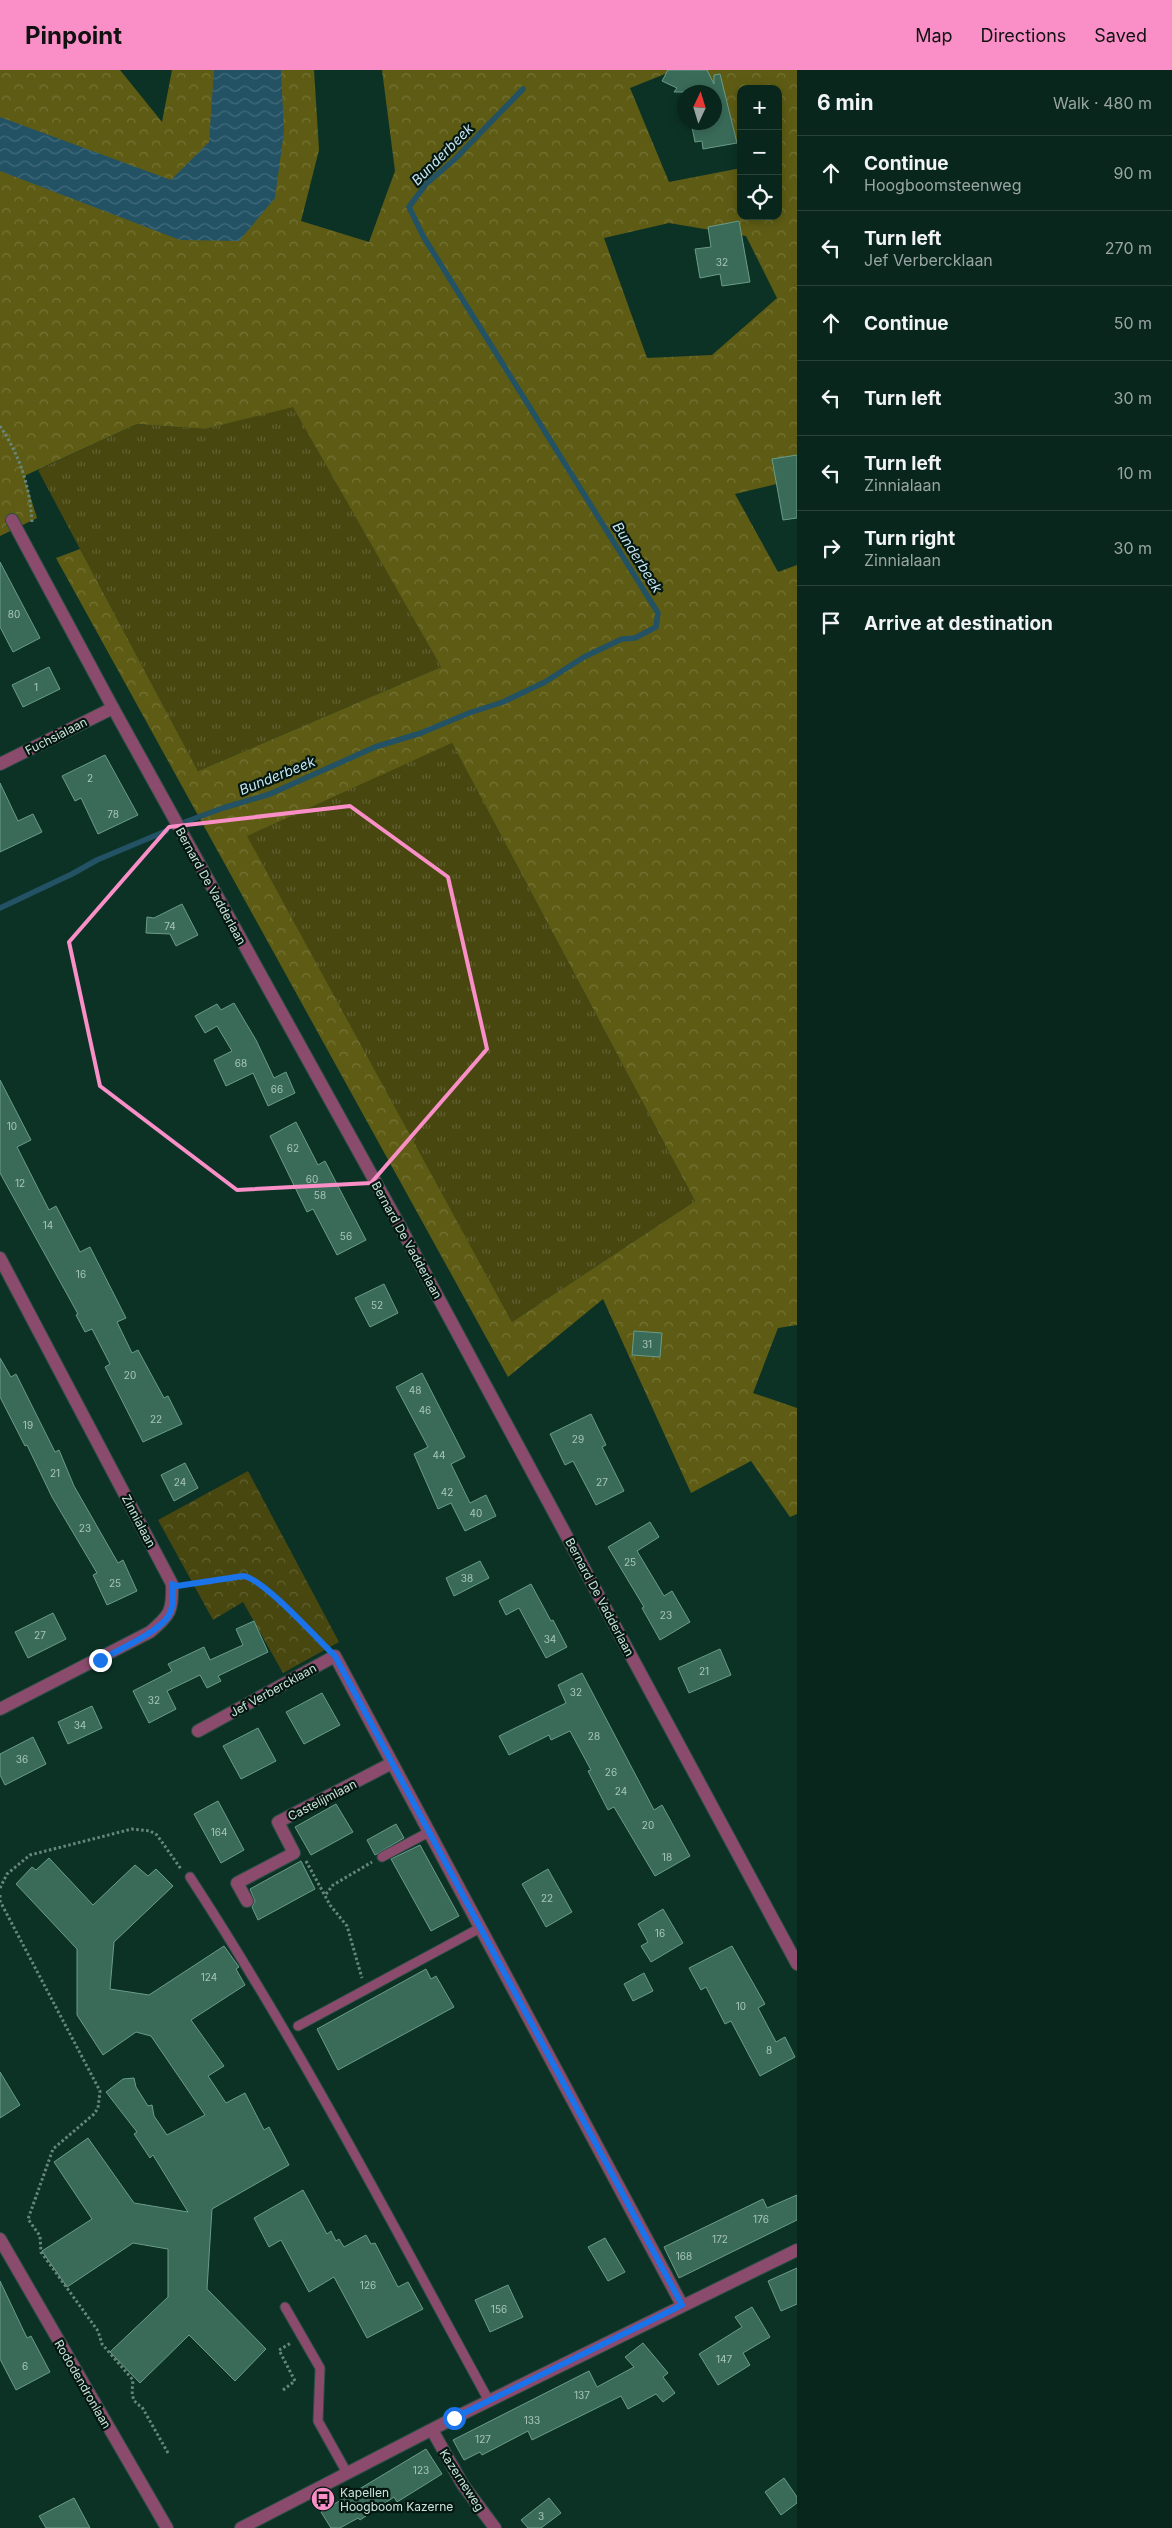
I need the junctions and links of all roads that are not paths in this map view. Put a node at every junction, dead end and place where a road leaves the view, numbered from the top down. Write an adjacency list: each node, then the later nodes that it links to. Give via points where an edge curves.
1 (12, 520): 2 (street, Bernard De Vadderlaan)
2 (113, 708): 3 (street, Fuchsialaan); 13 (street, Bernard De Vadderlaan, via 396,1219)
3 (0, 764)
4 (0, 1258): 5 (street, Zinnialaan, via 172,1584 173,1603 168,1617 150,1632)
5 (0, 1709)
6 (198, 1731): 7 (street, Jef Verbercklaan, via 335,1656)
7 (392, 1763): 8 (street); 11 (street, Castelijmlaan, via 278,1822 294,1853 237,1883)
8 (428, 1832): 9 (lane); 12 (street)
9 (382, 1857)
10 (190, 1877): 19 (lane, via 242,1956 360,2162)
11 (247, 1901)
12 (480, 1928): 14 (lane); 17 (street)
13 (797, 1964)
14 (298, 2026)
15 (0, 2239): 22 (street, Rododendronlaan)
16 (797, 2250): 17 (street)
17 (682, 2305): 19 (street)
18 (285, 2307): 21 (lane, via 320,2368 318,2421)
19 (489, 2401): 20 (street)
20 (432, 2430): 21 (street); 24 (street, Kazerneweg, via 463,2485)
21 (347, 2473): 23 (street)
22 (167, 2528)
23 (241, 2528)
24 (495, 2528)

